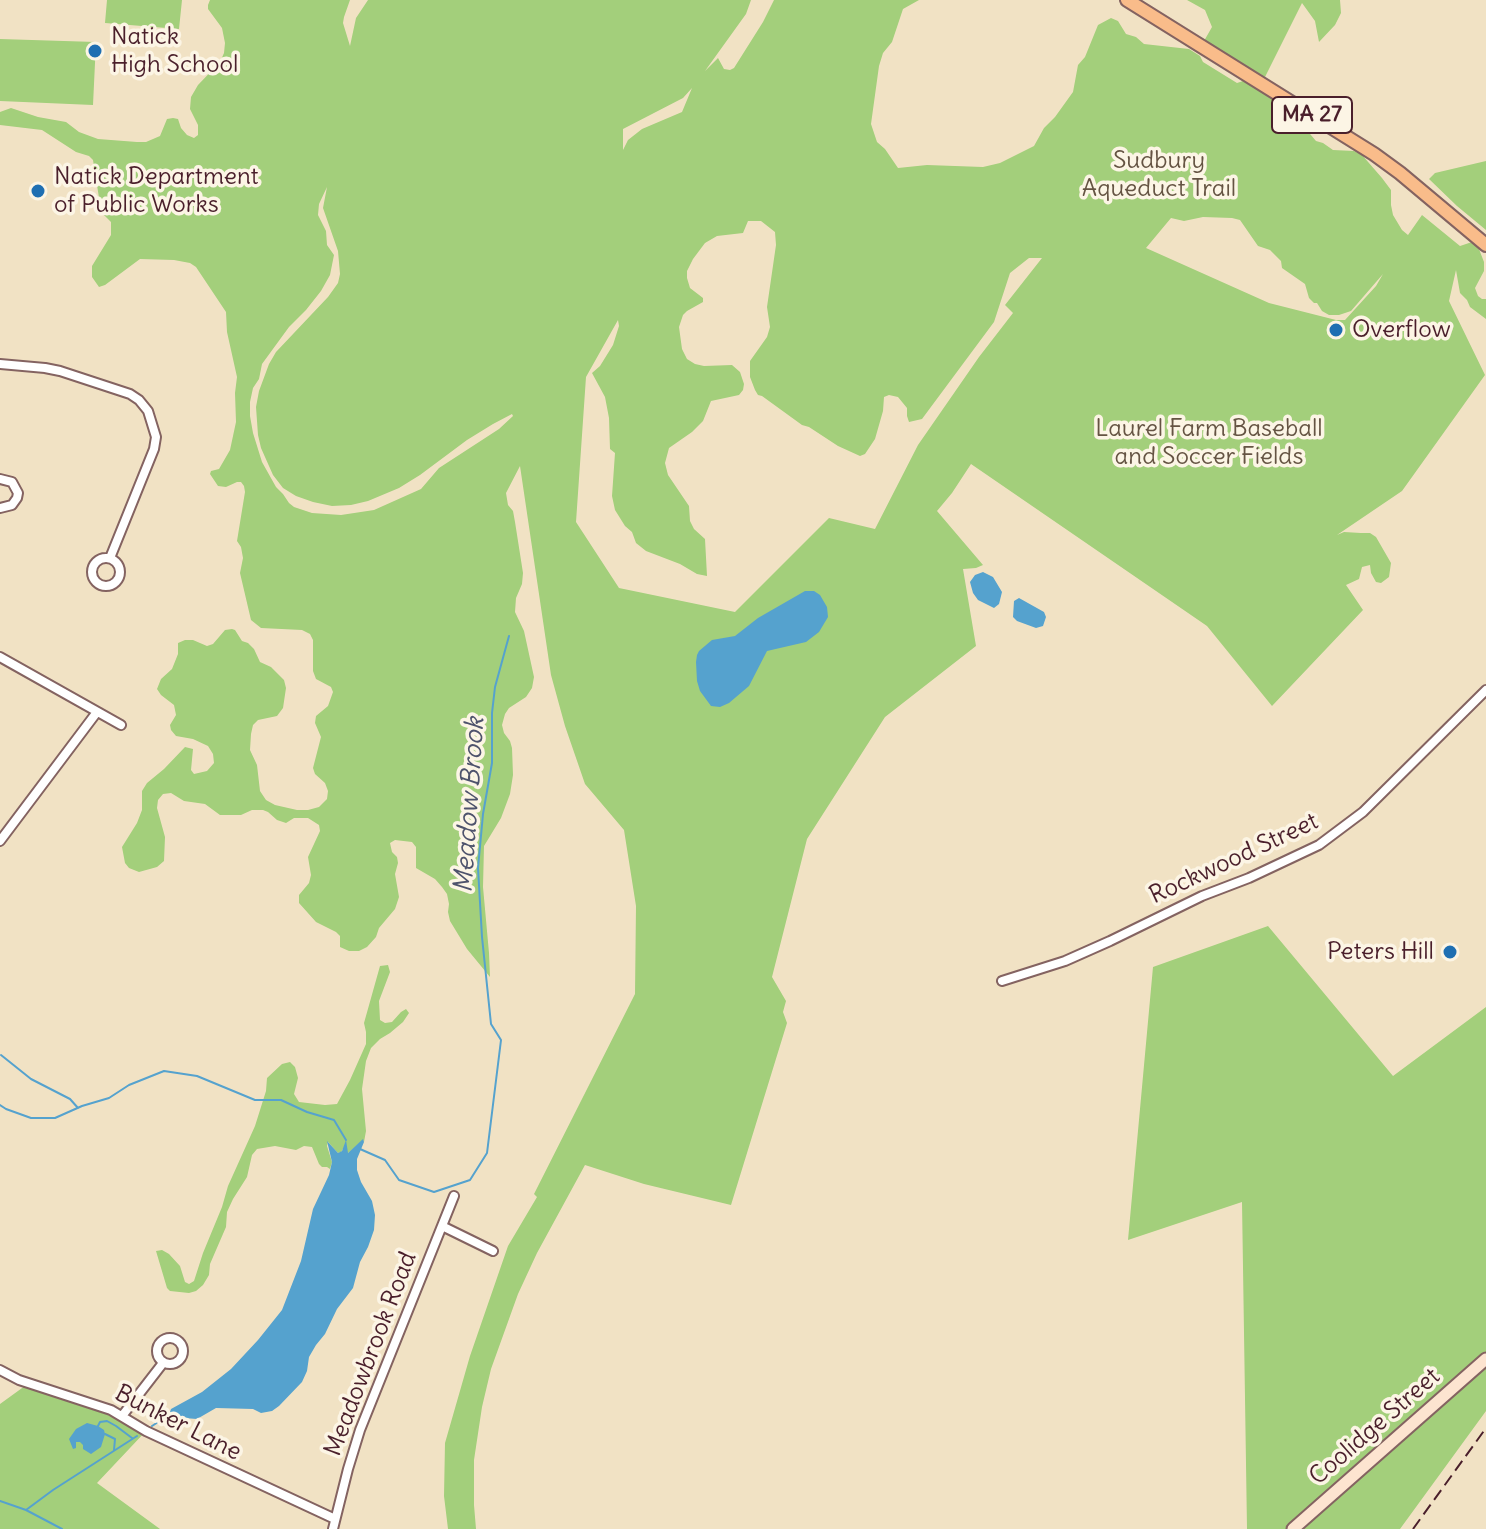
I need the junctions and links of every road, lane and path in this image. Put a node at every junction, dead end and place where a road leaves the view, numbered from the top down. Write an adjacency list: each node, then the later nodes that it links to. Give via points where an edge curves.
1 (1127, 0): 2 (main road, MA 27, via 1374,154)
2 (1486, 245)
3 (0, 364): 6 (street, via 60,371 130,394 148,411 154,449)
4 (0, 479): 5 (street, via 12,482 18,493 12,505)
5 (0, 508)
6 (110, 558)
7 (0, 657): 9 (street)
8 (1486, 690): 12 (street, Rockwood Street, via 1363,812 1319,845 1065,961)
9 (97, 712): 10 (street); 11 (street)
10 (121, 725)
11 (0, 841)
12 (1002, 981)
13 (454, 1196): 14 (street, Meadowbrook Road)
14 (442, 1226): 15 (street); 20 (street, Meadowbrook Road, via 360,1430)
15 (493, 1251)
16 (1486, 1359): 21 (main road, Coolidge Street)
17 (163, 1363): 19 (street)
18 (0, 1370): 19 (street, Bunker Lane)
19 (122, 1416): 20 (street, Bunker Lane)
20 (334, 1524)
21 (1293, 1529)

